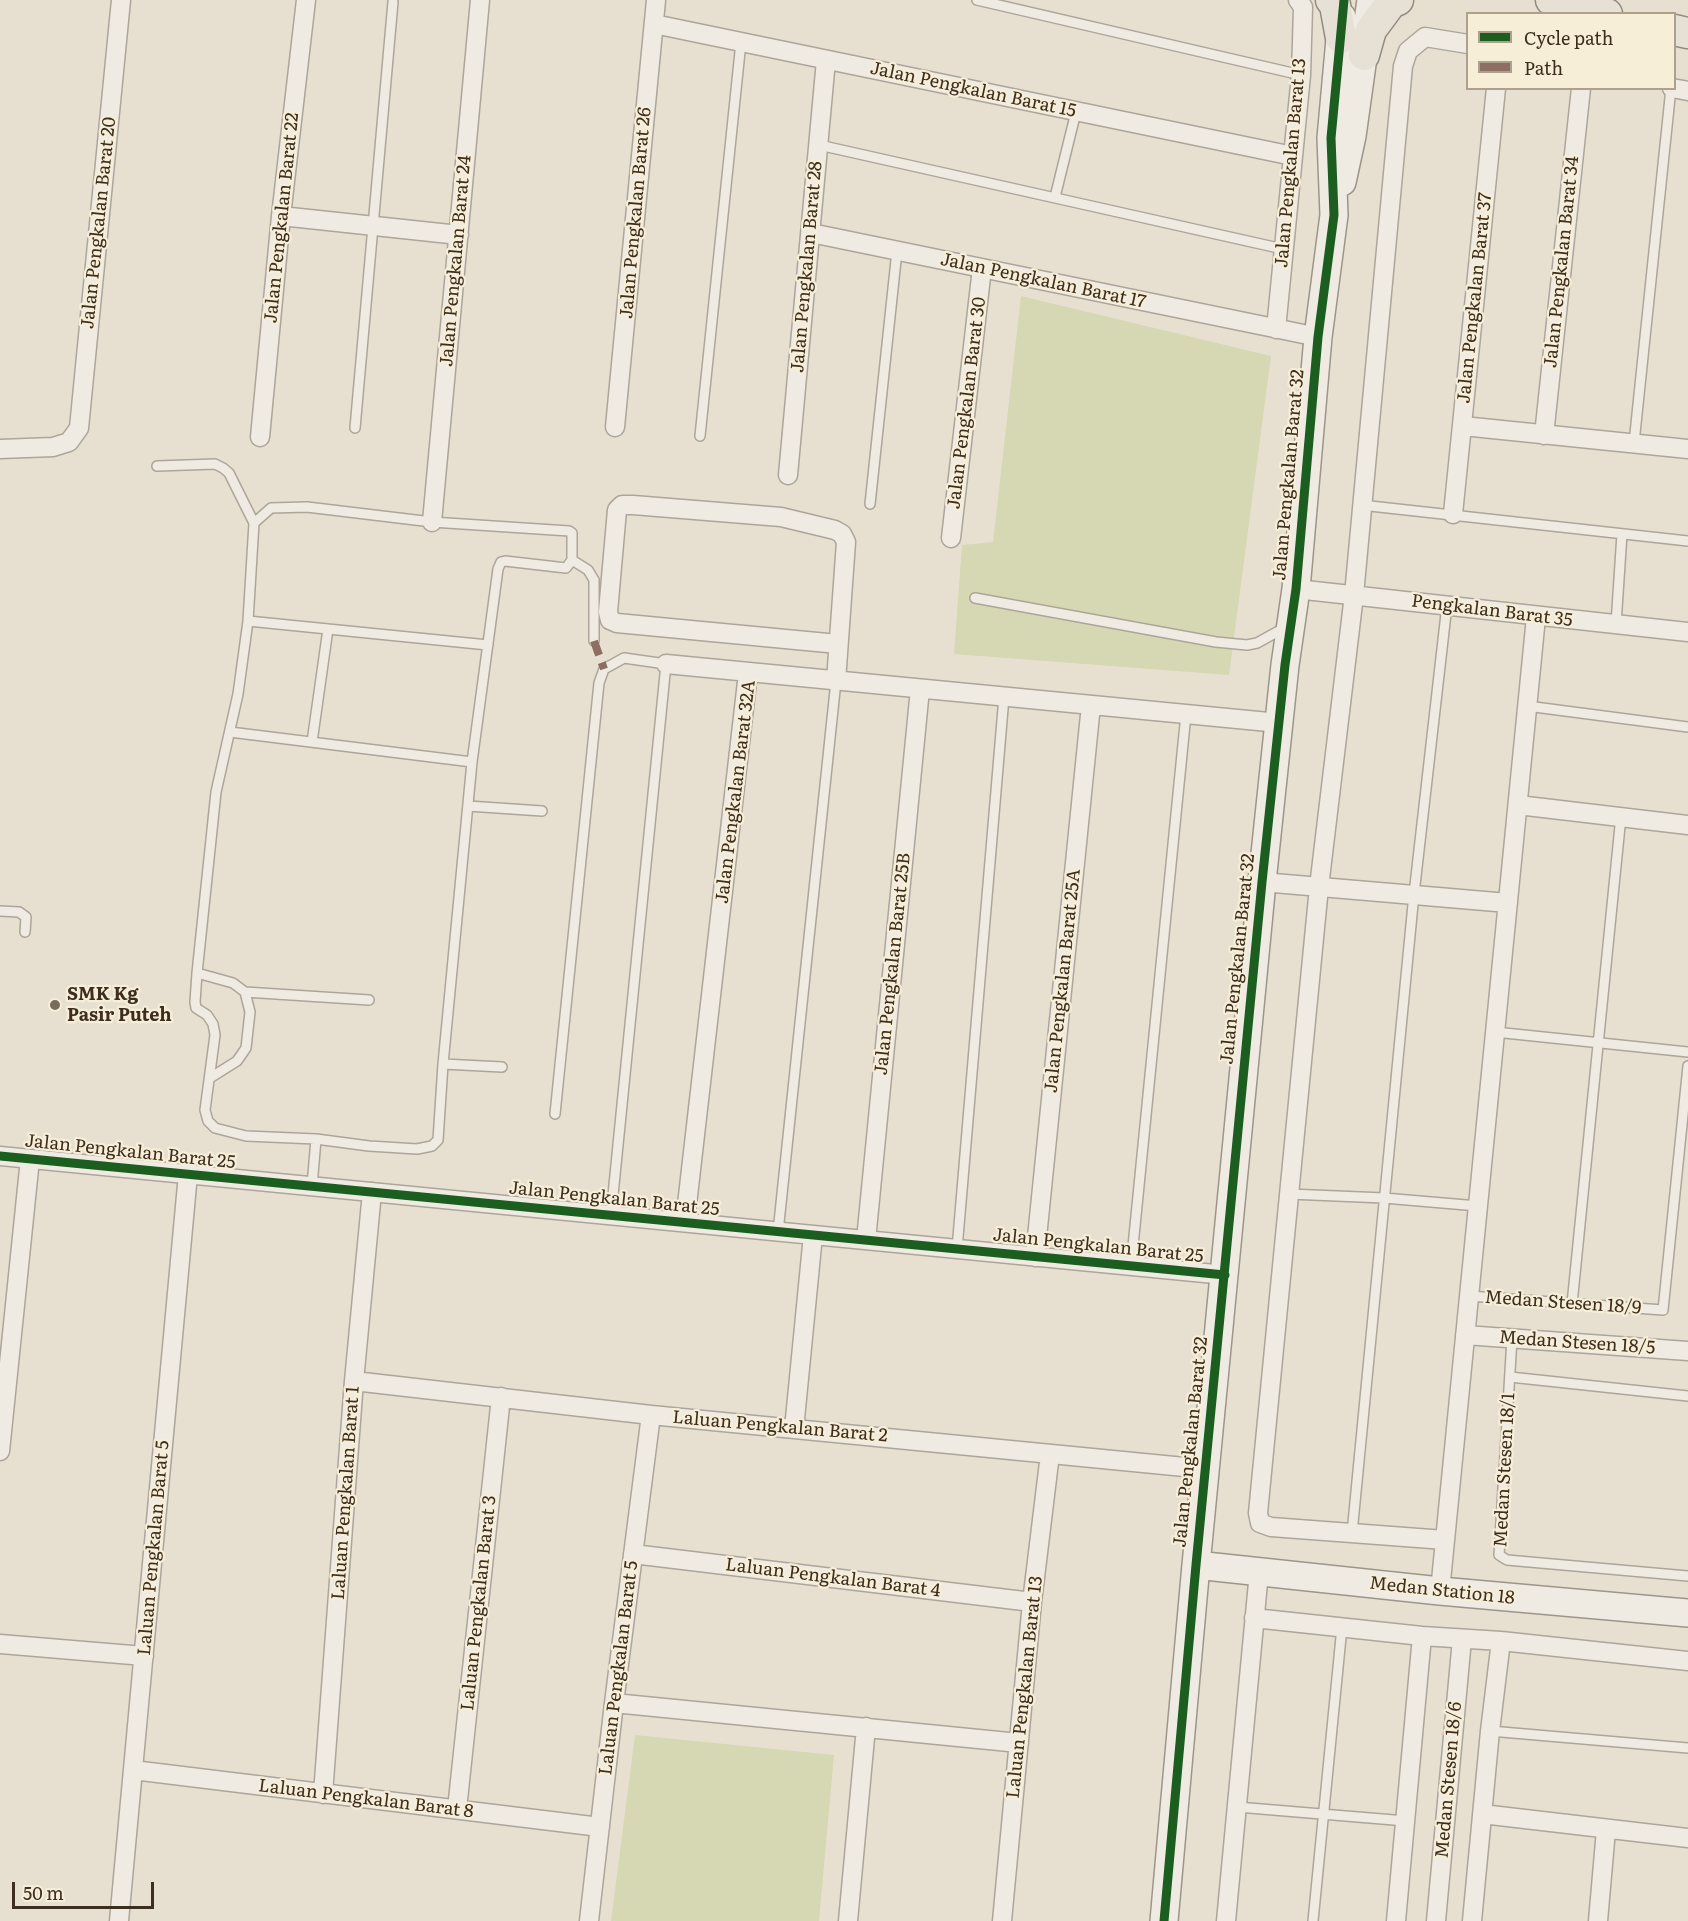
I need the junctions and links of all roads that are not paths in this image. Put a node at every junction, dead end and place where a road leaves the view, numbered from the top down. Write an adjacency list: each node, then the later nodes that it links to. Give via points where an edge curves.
1 (121, 0): 46 (street, Jalan Pengkalan Barat 20, via 79,428 69,442 53,447)
2 (306, 0): 30 (street, Jalan Pengkalan Barat 22)
3 (480, 0): 33 (street, Jalan Pengkalan Barat 24)
4 (656, 0): 15 (street, Jalan Pengkalan Barat 26)
5 (977, 0): 13 (lane)
6 (1298, 0): 21 (street, Jalan Pengkalan Barat 13, via 1303,7)
7 (1331, 0): 16 (main road)
8 (1344, 0): 16 (street, Jalan Pengkalan Barat 32)
9 (1371, 0): 19 (street)
10 (1398, 0): 19 (main road, via 1391,3 1371,30)
11 (1551, 0): 14 (main road)
12 (393, 2): 31 (lane)
13 (1002, 3): 21 (lane)
14 (1599, 12)
15 (654, 24): 17 (street, Jalan Pengkalan Barat 15); 40 (street, Jalan Pengkalan Barat 26)
16 (1341, 38): 29 (street, Jalan Pengkalan Barat 32, via 1331,138)
17 (741, 42): 20 (street, Jalan Pengkalan Barat 15); 43 (lane)
18 (1466, 44): 51 (street, via 1425,37 1408,51 1403,66)
19 (1364, 55): 29 (street, via 1353,136)
20 (826, 60): 25 (street, Jalan Pengkalan Barat 15); 26 (street, Jalan Pengkalan Barat 28)
21 (1300, 75): 27 (street, Jalan Pengkalan Barat 13)
22 (1496, 90): 39 (street, Jalan Pengkalan Barat 37)
23 (1581, 90): 42 (street, Jalan Pengkalan Barat 34)
24 (1672, 90): 45 (lane)
25 (1076, 112): 27 (street, Jalan Pengkalan Barat 15); 28 (lane)
26 (819, 145): 28 (lane); 32 (street, Jalan Pengkalan Barat 28)
27 (1293, 156): 34 (street, Jalan Pengkalan Barat 13)
28 (1055, 197): 34 (lane)
29 (1334, 215): 38 (street, Jalan Pengkalan Barat 32)
30 (281, 216): 31 (street); 44 (street, Jalan Pengkalan Barat 22)
31 (372, 226): 33 (street); 41 (lane)
32 (811, 233): 35 (street, Jalan Pengkalan Barat 17); 49 (street, Jalan Pengkalan Barat 28)
33 (459, 235): 53 (street, Jalan Pengkalan Barat 24)
34 (1283, 249): 37 (street, Jalan Pengkalan Barat 13)
35 (897, 251): 36 (street, Jalan Pengkalan Barat 17); 50 (lane)
36 (982, 268): 37 (street, Jalan Pengkalan Barat 17); 56 (street, Jalan Pengkalan Barat 30)
37 (1276, 328): 38 (street, Jalan Pengkalan Barat 17)
38 (1318, 337): 59 (street, Jalan Pengkalan Barat 32)
39 (1463, 426): 42 (street, Jalan Pengkalan Barat 37); 52 (street)
40 (615, 427)
41 (355, 428)
42 (1544, 435): 45 (street, Jalan Pengkalan Barat 37)
43 (700, 436)
44 (260, 437)
45 (1634, 444): 47 (street, Jalan Pengkalan Barat 37)
46 (0, 449)
47 (1688, 449)
48 (157, 465): 54 (lane, via 215,464 223,468)
49 (788, 475)
50 (870, 504)
51 (1361, 505): 52 (lane); 60 (street)
52 (1453, 514): 55 (lane)
53 (432, 522): 54 (lane, via 307,507 272,508); 58 (lane, via 569,531 573,539)
54 (254, 524): 64 (lane)
55 (1622, 534): 57 (lane); 65 (lane)
56 (951, 538)
57 (1688, 541)
58 (572, 560): 69 (lane, via 588,570 594,580); 71 (lane, via 566,568 501,562)
59 (1296, 589): 60 (street, Pengkalan Barat 35); 66 (street, Jalan Pengkalan Barat 32)
60 (1354, 595): 62 (street, Pengkalan Barat 35); 91 (street)
61 (975, 598): 66 (lane, via 1246,645)
62 (1447, 605): 63 (street, Pengkalan Barat 35); 92 (lane)
63 (1536, 617): 65 (street, Pengkalan Barat 35); 78 (street)
64 (248, 621): 67 (lane); 82 (lane)
65 (1616, 624): 68 (street, Pengkalan Barat 35)
66 (1291, 625): 80 (street, Jalan Pengkalan Barat 32)
67 (328, 629): 71 (lane); 83 (lane)
68 (1688, 632)
69 (594, 641)
70 (838, 644): 70 (street, via 610,620 617,510 622,505 633,505 770,516 842,534 846,542); 74 (street)
71 (488, 645): 84 (lane)
72 (666, 664): 73 (street); 106 (lane, via 624,658 604,669 599,683); 116 (lane)
73 (748, 673): 74 (street, Jalan Pengkalan Barat 32A); 117 (street, Jalan Pengkalan Barat 32A)
74 (836, 681): 75 (street, Jalan Pengkalan Barat 32A); 118 (lane)
75 (920, 689): 76 (street, Jalan Pengkalan Barat 32A); 120 (street, Jalan Pengkalan Barat 25B)
76 (1004, 696): 77 (street, Jalan Pengkalan Barat 32A); 121 (lane)
77 (1091, 705): 79 (street, Jalan Pengkalan Barat 32A); 122 (street, Jalan Pengkalan Barat 25A)
78 (1527, 706): 81 (lane); 85 (street)
79 (1186, 714): 80 (street, Jalan Pengkalan Barat 32A); 123 (lane)
80 (1279, 723): 90 (street, Jalan Pengkalan Barat 32)
81 (1688, 727)
82 (230, 732): 83 (lane); 96 (lane, via 216,792)
83 (312, 742): 84 (lane)
84 (472, 762): 86 (lane)
85 (1518, 805): 88 (street); 93 (street)
86 (468, 806): 87 (lane); 102 (lane)
87 (543, 811)
88 (1621, 816): 89 (street); 100 (lane)
89 (1688, 825)
90 (1262, 882): 91 (street); 124 (street, Jalan Pengkalan Barat 32)
91 (1319, 887): 92 (street); 113 (street)
92 (1414, 894): 93 (street); 114 (lane)
93 (1508, 903): 99 (street)
94 (0, 910): 95 (lane, via 19,912 26,917)
95 (25, 932)
96 (197, 973): 97 (lane, via 233,983); 105 (lane, via 196,1008 207,1015 215,1035)
97 (245, 992): 98 (lane); 105 (lane, via 250,1012 246,1048 237,1061)
98 (369, 1000)
99 (1495, 1032): 100 (lane); 115 (street)
100 (1598, 1042): 101 (lane); 126 (lane)
101 (1688, 1052)
102 (443, 1064): 104 (lane); 107 (lane, via 436,1143 417,1149)
103 (1688, 1066): 126 (lane, Medan Stesen 18/9, via 1663,1310)
104 (502, 1067)
105 (210, 1078): 107 (lane, via 205,1110 215,1128 246,1136)
106 (555, 1114)
107 (316, 1139): 111 (lane)
108 (0, 1156): 109 (street, Jalan Pengkalan Barat 25)
109 (30, 1159): 110 (street, Jalan Pengkalan Barat 25); 127 (street)
110 (188, 1174): 111 (street, Jalan Pengkalan Barat 25); 155 (street, Laluan Pengkalan Barat 5)
111 (312, 1186): 112 (street, Jalan Pengkalan Barat 25)
112 (372, 1192): 116 (street, Jalan Pengkalan Barat 25); 132 (street, Laluan Pengkalan Barat 1)
113 (1289, 1194): 114 (lane); 140 (street, via 1258,1513 1260,1523 1271,1527)
114 (1384, 1198): 115 (lane); 140 (lane)
115 (1478, 1206): 125 (street)
116 (611, 1215): 117 (street, Jalan Pengkalan Barat 25)
117 (685, 1222): 118 (street, Jalan Pengkalan Barat 25)
118 (778, 1232): 119 (street, Jalan Pengkalan Barat 25)
119 (813, 1235): 120 (street, Jalan Pengkalan Barat 25); 136 (street)
120 (866, 1240): 121 (street, Jalan Pengkalan Barat 25)
121 (957, 1249): 122 (street, Jalan Pengkalan Barat 25)
122 (1035, 1257): 123 (street, Jalan Pengkalan Barat 25)
123 (1131, 1266): 124 (street, Jalan Pengkalan Barat 25)
124 (1225, 1275): 139 (street, Jalan Pengkalan Barat 32)
125 (1469, 1296): 126 (lane, Medan Stesen 18/9); 128 (street)
126 (1572, 1304)
127 (7, 1318): 137 (street)
128 (1465, 1335): 129 (street, Medan Stesen 18/5); 141 (street)
129 (1512, 1338): 130 (street, Medan Stesen 18/5); 131 (lane, Medan Stesen 18/1)
130 (1688, 1351)
131 (1510, 1377): 133 (lane); 145 (lane, Medan Stesen 18/1, via 1499,1555 1507,1560)
132 (354, 1381): 134 (street, Laluan Pengkalan Barat 2); 163 (street, Laluan Pengkalan Barat 1)
133 (1688, 1396)
134 (501, 1397): 135 (street, Laluan Pengkalan Barat 2); 165 (street, Laluan Pengkalan Barat 3)
135 (651, 1415): 136 (street, Laluan Pengkalan Barat 2); 142 (street, Laluan Pengkalan Barat 5)
136 (794, 1429): 138 (street, Laluan Pengkalan Barat 2)
137 (0, 1450)
138 (1050, 1454): 139 (street, Laluan Pengkalan Barat 2); 147 (street, Laluan Pengkalan Barat 13)
139 (1205, 1469): 143 (street, Jalan Pengkalan Barat 32)
140 (1352, 1533): 141 (street)
141 (1445, 1540): 146 (street)
142 (633, 1554): 147 (street, Laluan Pengkalan Barat 4); 157 (street, Laluan Pengkalan Barat 5)
143 (1196, 1565): 144 (street, Medan Station 18); 176 (street, Jalan Pengkalan Barat 32)
144 (1259, 1572): 146 (street, Medan Station 18); 149 (street)
145 (1688, 1576)
146 (1440, 1591): 148 (street, Medan Station 18)
147 (1032, 1602): 160 (street, Laluan Pengkalan Barat 13)
148 (1688, 1613)
149 (1254, 1618): 150 (street); 164 (street)
150 (1342, 1627): 151 (street); 166 (lane)
151 (1422, 1636): 152 (street); 168 (street)
152 (1461, 1639): 153 (street); 180 (street, Medan Stesen 18/6)
153 (1501, 1641): 156 (street); 159 (street)
154 (0, 1644): 155 (street)
155 (144, 1656): 162 (street, Laluan Pengkalan Barat 5)
156 (1688, 1661)
157 (614, 1703): 158 (street); 169 (street, Laluan Pengkalan Barat 5)
158 (866, 1727): 160 (street); 174 (street)
159 (1490, 1731): 161 (lane); 167 (street)
160 (1019, 1743): 175 (street, Laluan Pengkalan Barat 13)
161 (1688, 1748)
162 (133, 1770): 163 (street, Laluan Pengkalan Barat 8); 172 (street, Laluan Pengkalan Barat 5)
163 (323, 1794): 165 (street, Laluan Pengkalan Barat 8)
164 (1237, 1807): 166 (lane); 177 (street)
165 (457, 1809): 169 (street, Laluan Pengkalan Barat 8)
166 (1325, 1814): 168 (lane); 178 (lane)
167 (1482, 1814): 170 (street); 181 (street)
168 (1406, 1821): 179 (street)
169 (600, 1827): 173 (street, Laluan Pengkalan Barat 5)
170 (1606, 1830): 171 (street); 182 (street)
171 (1688, 1838)
172 (119, 1921)
173 (589, 1921)
174 (848, 1921)
175 (1002, 1921)
176 (1164, 1921)
177 (1226, 1921)
178 (1313, 1921)
179 (1396, 1921)
180 (1436, 1921)
181 (1472, 1921)
182 (1598, 1921)

